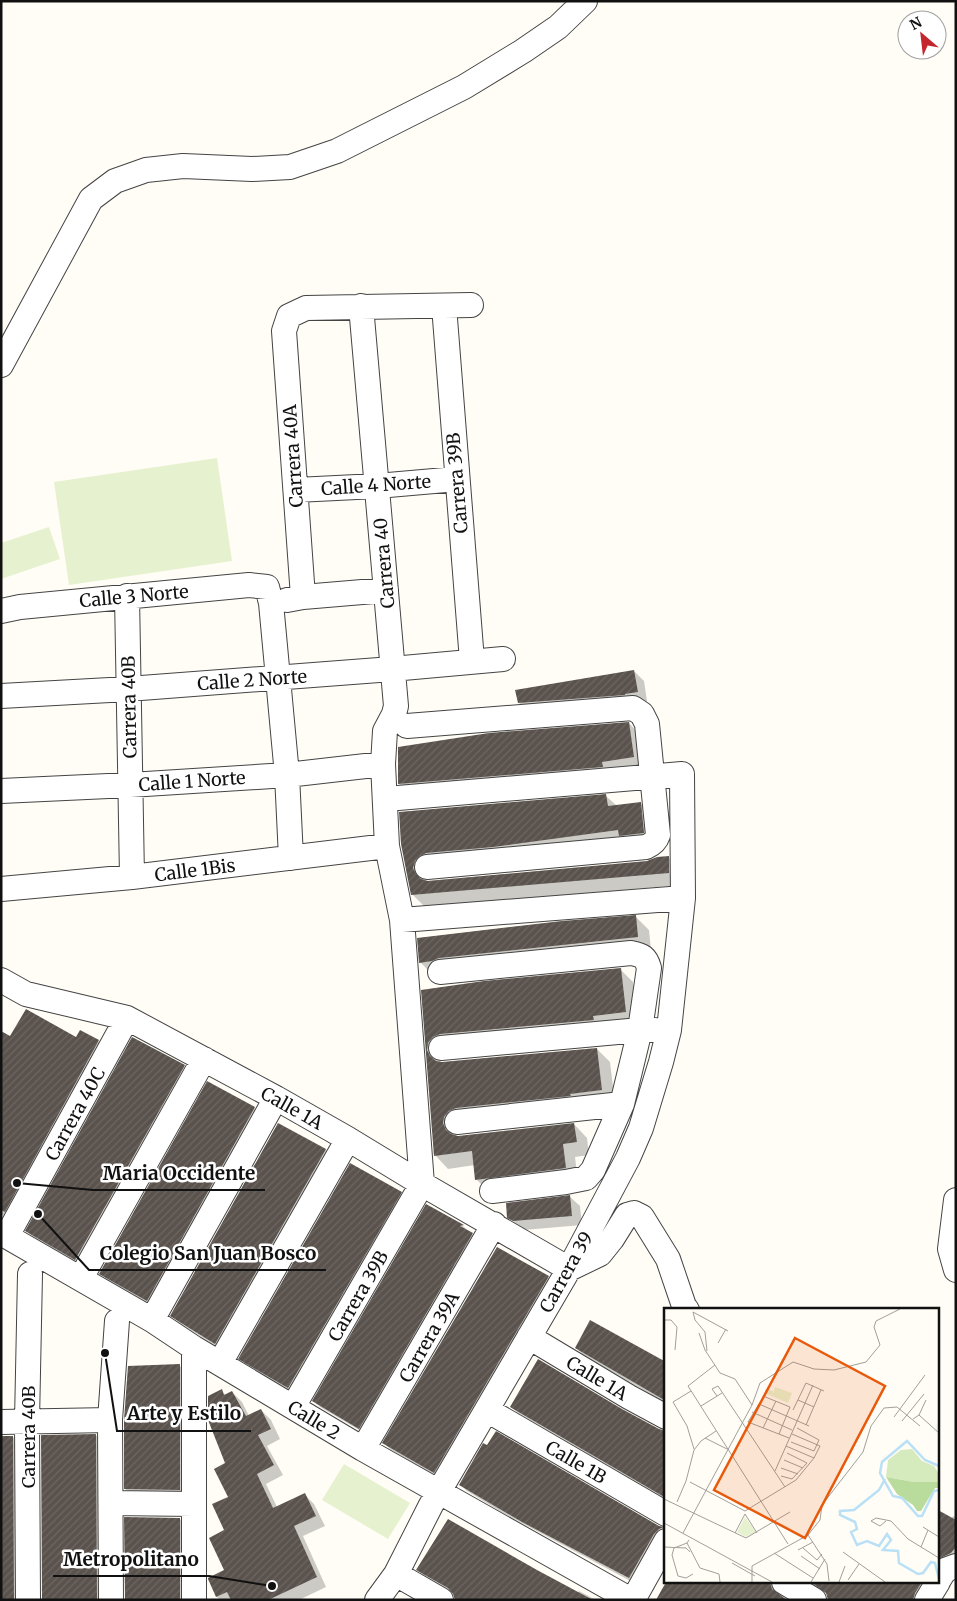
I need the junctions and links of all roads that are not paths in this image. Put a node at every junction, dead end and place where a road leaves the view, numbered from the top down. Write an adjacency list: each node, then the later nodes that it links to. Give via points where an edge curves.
1 (585, 1): 5 (street, via 558,27 464,87 337,151 290,167 182,166 146,170 115,181 91,199)
2 (471, 305): 4 (street)
3 (361, 306): 4 (street); 7 (street, Carrera 40); 8 (street, Carrera 40A, via 306,308 289,316 284,331)
4 (444, 306): 6 (street, Carrera 39B)
5 (1, 365)
6 (457, 479): 7 (street, Calle 4 Norte); 15 (street, Carrera 39B)
7 (377, 486): 8 (street, Calle 4 Norte); 9 (street, Carrera 40)
8 (296, 490): 12 (street, Carrera 40A)
9 (386, 590): 12 (street, Calle 3 Norte); 16 (street, Carrera 40)
10 (269, 595): 11 (street, Calle 3 Norte, via 249,585); 12 (street, Calle 3 Norte); 17 (street)
11 (126, 596): 13 (street, Calle 3 Norte); 18 (street, Carrera 40B)
12 (303, 597)
13 (1, 611)
14 (503, 659): 15 (street, Calle 2 Norte)
15 (472, 661): 16 (street, Calle 2 Norte)
16 (392, 670): 17 (street, Calle 2 Norte); 21 (street, Carrera 40, via 396,706 385,731)
17 (277, 678): 18 (street, Calle 2 Norte); 22 (street)
18 (128, 689): 19 (street, Calle 2 Norte); 24 (street, Carrera 40B)
19 (1, 696)
20 (407, 726): 23 (street, via 634,708 647,724)
21 (383, 764): 22 (street, Calle 1 Norte); 27 (street)
22 (287, 775): 24 (street, Calle 1 Norte); 28 (street)
23 (652, 777): 26 (street); 29 (street, via 658,835 650,845); 32 (street, Carrera 39, via 682,774)
24 (130, 785): 25 (street, Calle 1 Norte); 30 (street, Carrera 40B)
25 (1, 791)
26 (398, 798)
27 (388, 846): 28 (street, Calle 1Bis); 33 (street)
28 (291, 858): 30 (street, Calle 1Bis)
29 (427, 867)
30 (132, 877): 31 (street, Calle 1Bis)
31 (1, 889)
32 (683, 907): 33 (street); 38 (street, Carrera 39)
33 (402, 920): 45 (street)
34 (440, 972): 37 (street, via 640,954 647,960 649,968)
35 (1, 980): 36 (street, Calle 1A, via 26,994)
36 (128, 1018): 40 (street, Calle 1A); 49 (street, Carrera 40C)
37 (640, 1030): 38 (street); 39 (street); 42 (street)
38 (669, 1030): 50 (street, Carrera 39, via 641,1128)
39 (442, 1048)
40 (204, 1059): 41 (street, Calle 1A); 53 (street)
41 (276, 1098): 44 (street, Calle 1A); 55 (street)
42 (622, 1104): 43 (street); 46 (street, via 598,1163 586,1178)
43 (457, 1122)
44 (348, 1139): 45 (street, Calle 1A); 59 (street)
45 (422, 1184): 48 (street, Calle 1A); 60 (street, Carrera 39B)
46 (492, 1191)
47 (956, 1200): 51 (street, via 950,1249)
48 (494, 1224): 50 (street, Calle 1A); 66 (street, Carrera 39A)
49 (4, 1234): 53 (street, Calle 2)
50 (569, 1269): 54 (street, via 600,1254 627,1216 634,1213 642,1217 668,1258); 57 (street, Carrera 39)
51 (956, 1270)
52 (30, 1274): 65 (street, Carrera 40B)
53 (81, 1278): 55 (street, Calle 2)
54 (686, 1308)
55 (152, 1320): 58 (street, Calle 2)
56 (117, 1321): 63 (street)
57 (529, 1337): 61 (street, Carrera 39); 62 (street, Calle 1A)
58 (194, 1348): 59 (street, Calle 2); 69 (street)
59 (220, 1363): 60 (street, Calle 2)
60 (293, 1407): 66 (street, Calle 2)
61 (487, 1410): 67 (street, Carrera 39); 70 (street, Calle 1B)
62 (664, 1416)
63 (110, 1420): 65 (street); 68 (street)
64 (1, 1422): 65 (street)
65 (27, 1422): 77 (street, Carrera 40B)
66 (363, 1449): 67 (street, Calle 2)
67 (440, 1491): 73 (street, Carrera 39); 82 (street, Calle 2)
68 (110, 1503): 69 (street); 78 (street)
69 (194, 1504): 79 (street)
70 (664, 1513)
71 (664, 1544): 82 (street)
72 (956, 1566): 74 (street, via 945,1570)
73 (396, 1574): 80 (street, Carrera 39); 81 (street)
74 (940, 1579)
75 (787, 1584): 83 (street)
76 (937, 1584): 84 (street)
77 (28, 1600)
78 (111, 1600)
79 (194, 1600)
80 (377, 1600)
81 (441, 1600)
82 (632, 1600)
83 (814, 1600)
84 (927, 1600)

